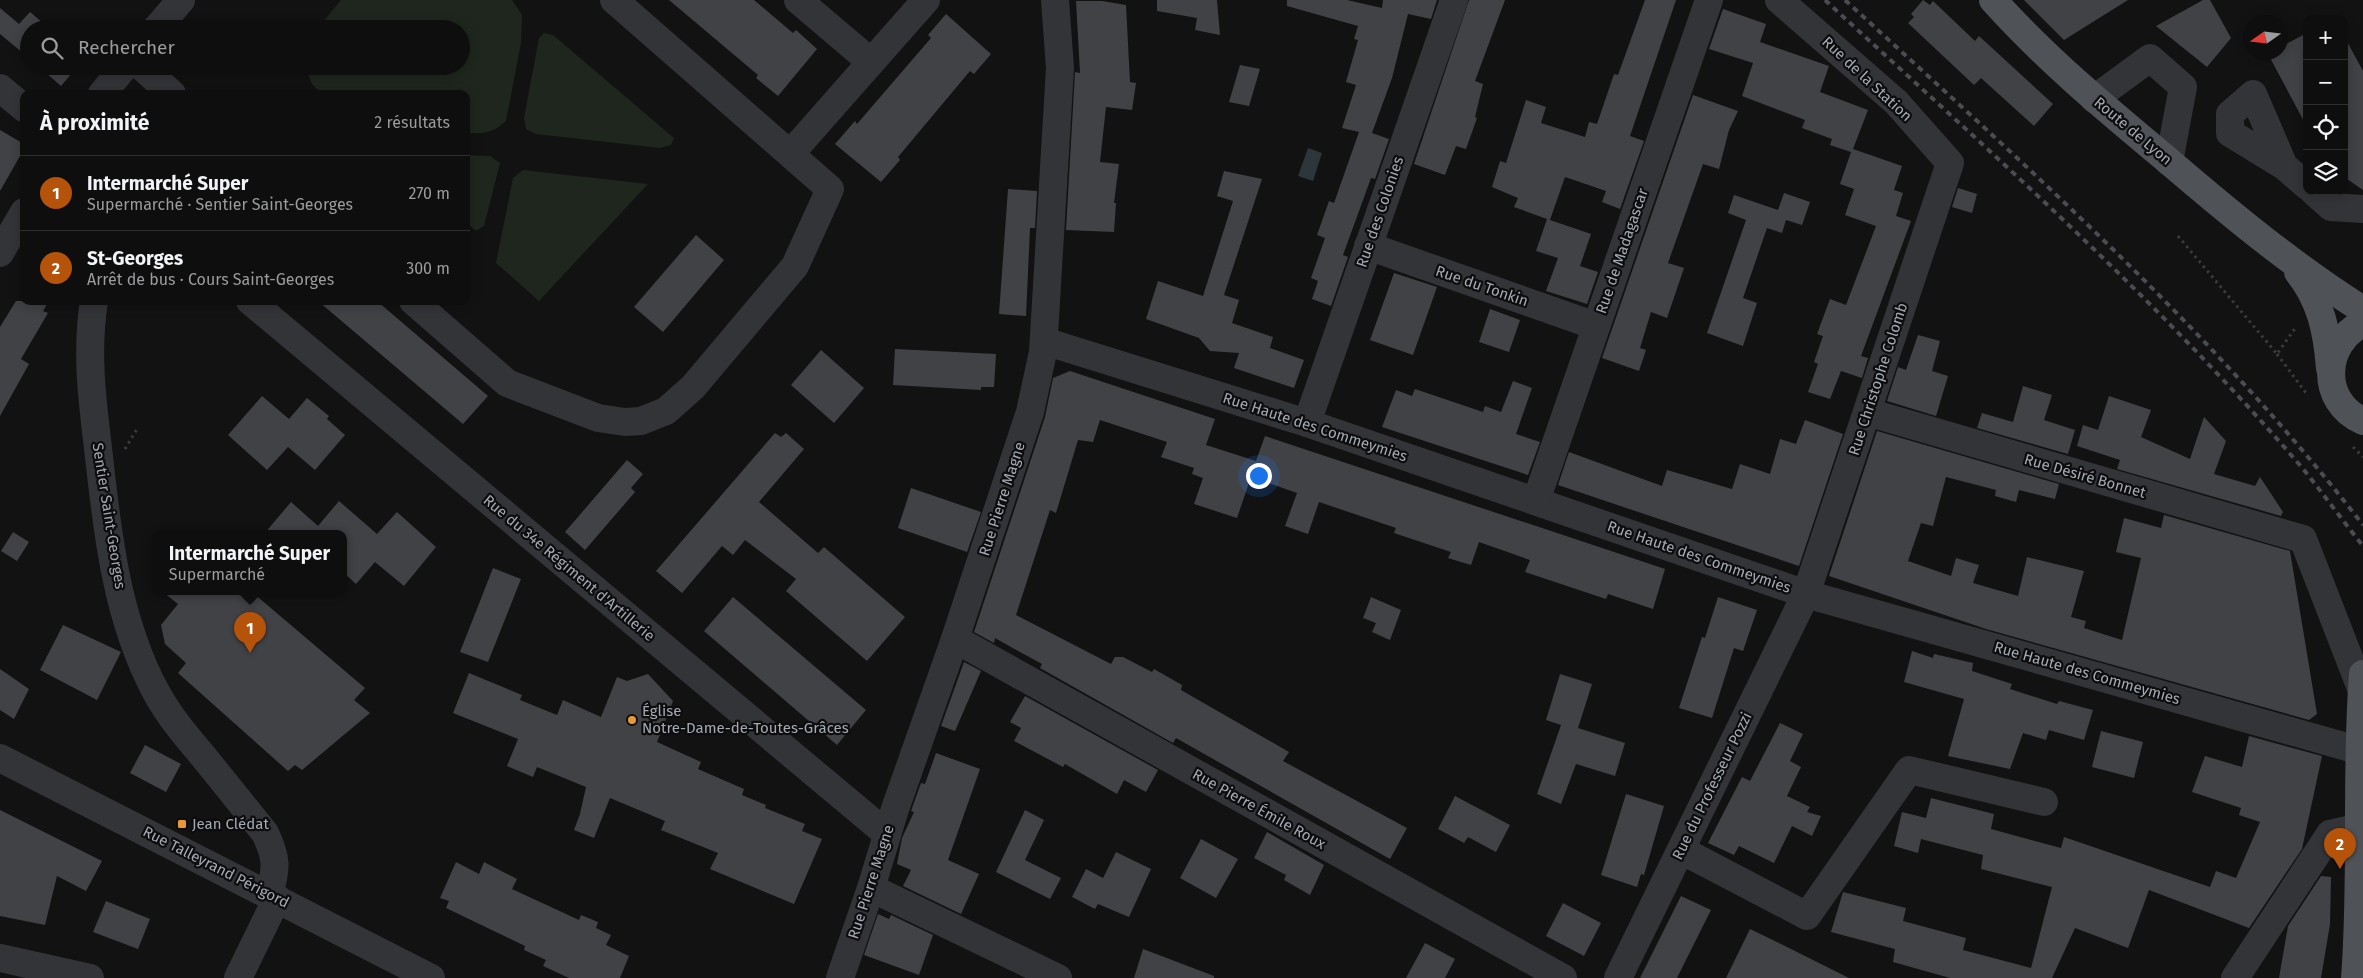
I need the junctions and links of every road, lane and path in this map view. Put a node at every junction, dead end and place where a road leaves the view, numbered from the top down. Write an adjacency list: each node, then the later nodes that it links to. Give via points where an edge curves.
1 (181, 0): 10 (street)
2 (614, 0): 19 (street)
3 (798, 0): 11 (street)
4 (926, 0): 11 (street)
5 (1055, 0): 38 (street, Rue Pierre Magne, via 1060,68)
6 (1454, 0): 28 (street, Rue des Colonies)
7 (1709, 0): 37 (street, Rue de Madagascar)
8 (1779, 0): 21 (street, Rue de la Station, via 1896,102)
9 (1993, 0): 17 (main road, Route de Lyon)
10 (164, 20)
11 (871, 62): 19 (street)
12 (118, 75): 15 (street)
13 (151, 75): 16 (street)
14 (0, 88): 18 (street)
15 (105, 90)
16 (168, 90)
17 (2094, 99): 20 (main road, Route de Lyon); 20 (street, via 2150,58 2183,87)
18 (20, 105)
19 (791, 153): 34 (street, via 830,189 795,266 693,387 666,411 641,421 598,418 508,383)
20 (2170, 162): 29 (main road, Route de Lyon)
21 (1950, 163): 40 (street, Rue Christophe Colomb)
22 (2284, 166): 23 (street)
23 (2303, 183)
24 (2318, 195): 25 (street, via 2331,207)
25 (2363, 209)
26 (20, 219): 30 (street)
27 (2178, 236): 31 (path, via 2277,354)
28 (1368, 246): 37 (street, Rue du Tonkin); 42 (street, Rue des Colonies)
29 (2283, 253): 31 (main road, Route de Lyon); 35 (main road, Route de Lyon)
30 (0, 254)
31 (2316, 301): 39 (main road, Route de Lyon, via 2324,321)
32 (94, 305): 54 (street, Sentier Saint-Georges, via 90,375 111,549 137,652 156,693 178,726 265,833 274,852)
33 (255, 305): 51 (street, Rue du 34e Régiment d'Artillerie)
34 (418, 305)
35 (2363, 310)
36 (2363, 323): 39 (main road, via 2342,339)
37 (1596, 326): 43 (street, Rue de Madagascar)
38 (1044, 341): 42 (street, Rue Haute des Commeymies); 45 (street, Rue Pierre Magne, via 1030,412)
39 (2330, 368): 41 (main road, Route de Lyon, via 2336,396 2344,408)
40 (1868, 412): 44 (street, Rue Christophe Colomb); 46 (street, Rue Désiré Bonnet, via 2303,539)
41 (2363, 421)
42 (1307, 423): 43 (street, Rue Haute des Commeymies)
43 (1536, 501): 44 (street, Rue Haute des Commeymies)
44 (1806, 594): 48 (street, Rue Haute des Commeymies); 52 (street, Rue du Professeur Pozzi)
45 (956, 639): 51 (street, Rue Pierre Magne); 61 (street, Rue Pierre Émile Roux)
46 (2362, 682): 48 (main road)
47 (0, 758): 54 (street, Rue Talleyrand Périgord)
48 (2361, 759): 50 (main road)
49 (2044, 802): 52 (street, via 1909,770 1807,916)
50 (2360, 827): 63 (street, via 2330,834); 64 (main road)
51 (887, 834): 53 (street, Rue Pierre Magne)
52 (1681, 850): 62 (street, Rue du Professeur Pozzi)
53 (872, 888): 59 (street, Rue Pierre Magne); 60 (street)
54 (273, 896): 57 (street, Sentier Saint-Georges); 58 (street, Rue Talleyrand Périgord)
55 (0, 958): 56 (street)
56 (90, 978)
57 (238, 978)
58 (431, 978)
59 (840, 978)
60 (1058, 978)
61 (1563, 978)
62 (1618, 978)
63 (2235, 978)
64 (2355, 978)

